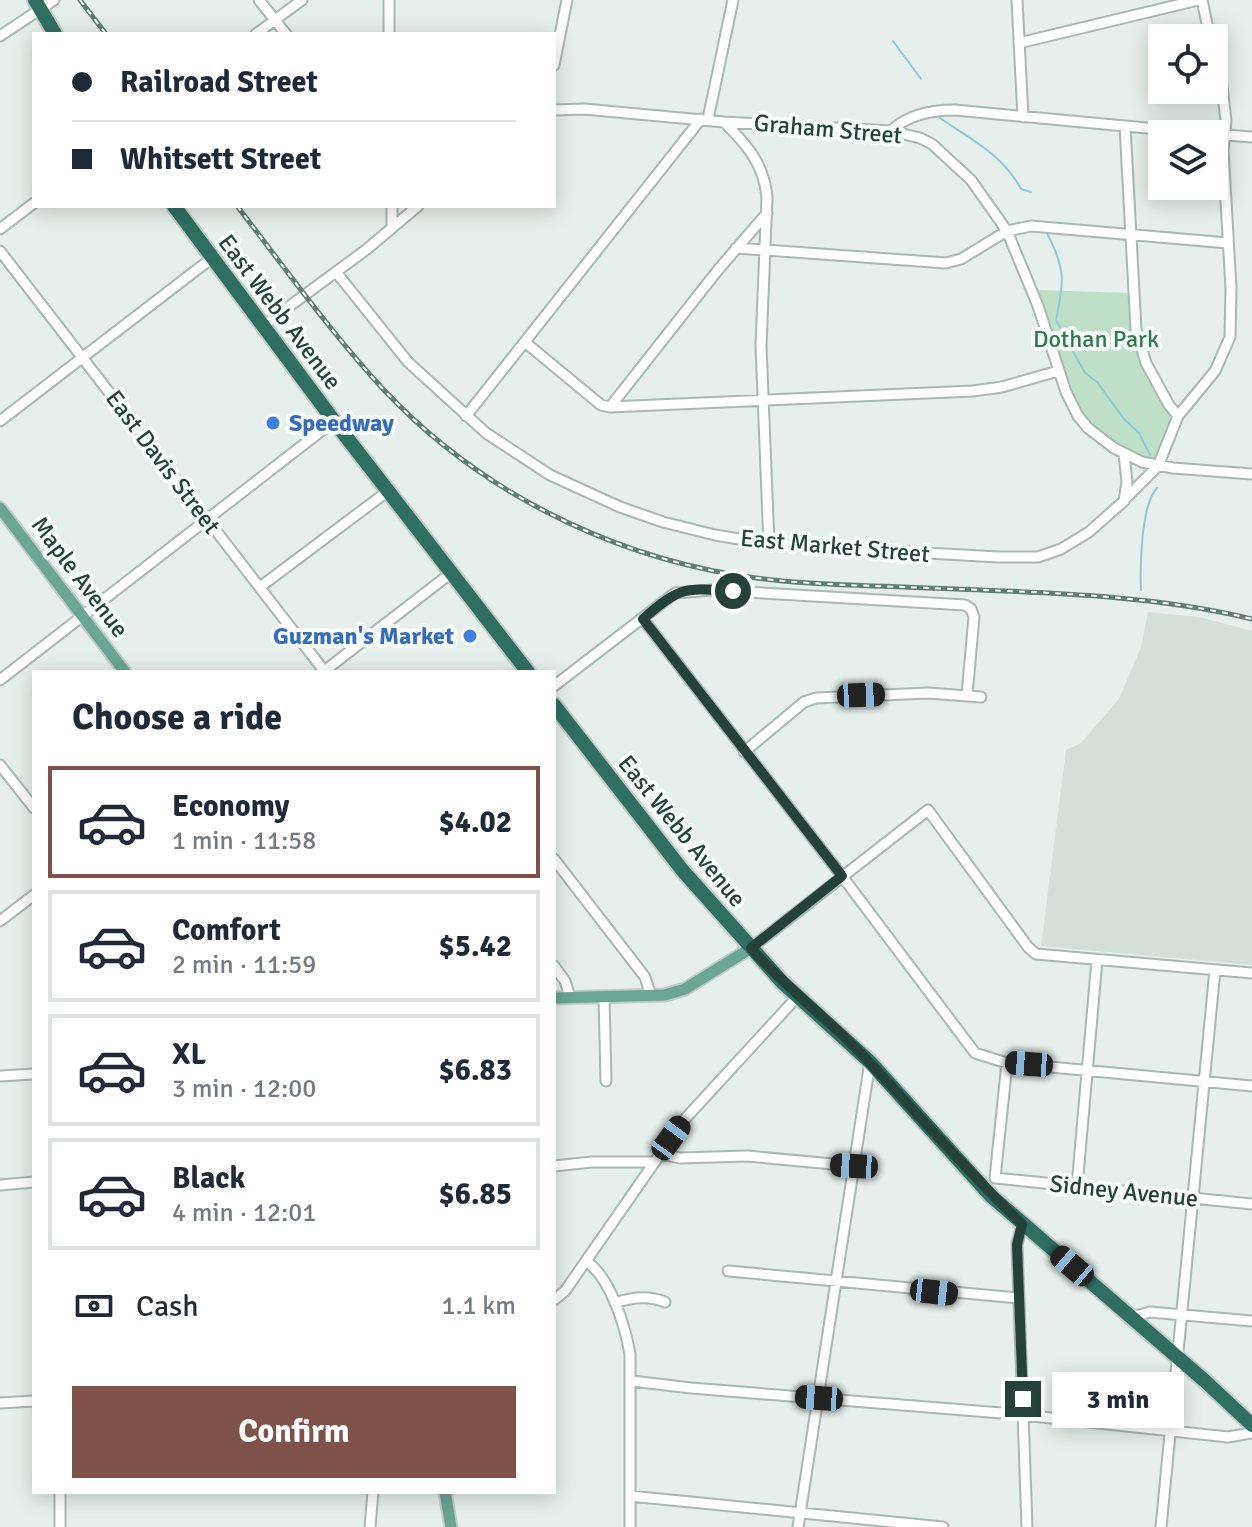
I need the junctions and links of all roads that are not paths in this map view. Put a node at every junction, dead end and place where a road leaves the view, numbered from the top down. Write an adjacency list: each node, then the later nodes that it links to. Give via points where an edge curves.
1 (25, 0): 10 (highway)
2 (54, 0): 10 (street)
3 (259, 0): 11 (street)
4 (302, 0): 11 (street)
5 (389, 0): 16 (street)
6 (567, 0): 19 (street)
7 (733, 0): 22 (street)
8 (1017, 0): 18 (street)
9 (1200, 0): 12 (street); 18 (street)
10 (37, 5): 13 (highway); 17 (street)
11 (275, 20): 14 (street); 15 (street)
12 (1206, 24)
13 (54, 32)
14 (259, 32)
15 (284, 32)
16 (389, 32)
17 (0, 36)
18 (1019, 43): 21 (street)
19 (556, 55)
20 (556, 110): 22 (street, Graham Street)
21 (1023, 117): 24 (street); 26 (street, via 935,111 904,120)
22 (704, 119): 23 (street, Graham Street); 46 (street)
23 (724, 122): 26 (street, Graham Street); 34 (street, via 763,171)
24 (1125, 126): 25 (street); 38 (street)
25 (1148, 128)
26 (891, 131): 37 (street, Graham Street, via 920,138 944,152)
27 (1228, 135): 28 (street)
28 (1252, 137)
29 (1223, 200): 39 (street)
30 (32, 205): 36 (street)
31 (175, 208): 43 (highway, East Webb Avenue)
32 (392, 208): 35 (street)
33 (416, 208): 35 (street)
34 (767, 213): 40 (street); 42 (street)
35 (392, 228): 44 (street)
36 (0, 229)
37 (1007, 231): 38 (street, via 1046,226); 42 (street, via 946,263); 48 (street, Graham Street)
38 (1130, 234): 39 (street); 52 (street, via 1140,346)
39 (1228, 243): 52 (street, via 1232,328 1227,351)
40 (736, 248): 42 (street); 50 (street)
41 (0, 251): 47 (street, East Davis Street)
42 (765, 252): 49 (street)
43 (212, 258): 45 (highway, East Webb Avenue); 47 (street)
44 (336, 272): 45 (street); 51 (street, East Market Street, via 401,355)
45 (264, 325): 54 (highway, East Webb Avenue)
46 (526, 343): 50 (street); 51 (street)
47 (83, 357): 53 (street); 61 (street, East Davis Street)
48 (1058, 371): 49 (street, via 973,391); 55 (street, Graham Street, via 1078,416)
49 (764, 400): 50 (street); 62 (street)
50 (610, 407)
51 (466, 416): 62 (street, East Market Street, via 550,475 620,507 663,522)
52 (1178, 416): 56 (street)
53 (0, 421)
54 (334, 421): 58 (highway, East Webb Avenue); 61 (street)
55 (1124, 454): 56 (street, Graham Street); 59 (street)
56 (1158, 466): 57 (street, Graham Street); 59 (street, East Market Street)
57 (1252, 474)
58 (388, 491): 63 (highway, East Webb Avenue); 64 (street)
59 (1124, 501): 62 (street, East Market Street, via 1080,538 1038,557)
60 (0, 508): 65 (main road, Maple Avenue)
61 (207, 520): 64 (street, East Davis Street); 65 (street)
62 (769, 544)
63 (451, 573): 69 (street); 70 (highway, East Webb Avenue)
64 (260, 587): 68 (street, East Davis Street)
65 (82, 616): 67 (main road, Maple Avenue); 71 (street)
66 (643, 619): 72 (street); 73 (street, via 675,593 712,590 968,607 974,617); 76 (street)
67 (123, 670)
68 (323, 670)
69 (328, 670)
70 (526, 670)
71 (0, 680)
72 (556, 684)
73 (967, 695): 74 (street); 76 (street, via 813,699)
74 (981, 697)
75 (556, 708): 83 (highway, East Webb Avenue, via 683,871)
76 (744, 752): 80 (street)
77 (0, 765): 78 (street)
78 (32, 805)
79 (556, 862): 88 (street, via 645,977)
80 (842, 876): 83 (street); 84 (street, via 928,810 1031,950); 94 (street, via 975,1053)
81 (32, 897): 82 (street)
82 (0, 921)
83 (751, 948): 88 (main road, via 685,989); 89 (highway, East Webb Avenue)
84 (1097, 960): 86 (street); 95 (street)
85 (556, 969): 90 (street)
86 (1215, 970): 87 (street); 99 (street)
87 (1252, 973)
88 (651, 996): 91 (main road)
89 (798, 996): 93 (highway, East Webb Avenue); 101 (street, via 684,1120)
90 (570, 997): 91 (main road); 92 (main road)
91 (604, 997): 98 (street)
92 (556, 998)
93 (870, 1062): 104 (street); 109 (highway, East Webb Avenue)
94 (1007, 1063): 95 (street); 105 (street)
95 (1087, 1070): 99 (street); 108 (street)
96 (32, 1074): 97 (street)
97 (0, 1076)
98 (606, 1081)
99 (1204, 1083): 100 (street); 110 (street)
100 (1252, 1086)
101 (661, 1154): 102 (street); 104 (street)
102 (653, 1162): 103 (street); 113 (street)
103 (556, 1166)
104 (854, 1166): 115 (street)
105 (995, 1178): 108 (street, Sidney Avenue); 109 (street)
106 (32, 1182): 107 (street)
107 (0, 1185)
108 (1077, 1186): 110 (street, Sidney Avenue)
109 (982, 1187): 112 (highway, East Webb Avenue)
110 (1194, 1198): 111 (street, Sidney Avenue); 120 (street)
111 (1252, 1204)
112 (1022, 1224): 117 (street, via 1017,1240); 121 (highway, East Webb Avenue)
113 (586, 1261): 116 (street); 119 (street)
114 (728, 1271): 115 (street)
115 (837, 1282): 117 (street); 125 (street)
116 (556, 1298)
117 (1019, 1298): 128 (street)
118 (665, 1302): 119 (street, via 654,1297)
119 (615, 1303): 124 (street, via 627,1337)
120 (1183, 1314): 121 (street); 122 (street); 123 (street)
121 (1132, 1317): 123 (highway, East Webb Avenue)
122 (1252, 1321)
123 (1178, 1357): 129 (highway, East Webb Avenue); 130 (street)
124 (632, 1381): 125 (street); 135 (street)
125 (819, 1398): 128 (street); 136 (street)
126 (32, 1401): 127 (street)
127 (0, 1403)
128 (1024, 1417): 130 (street); 143 (street)
129 (1252, 1425)
130 (1171, 1431): 131 (street, via 1228,1437); 144 (street)
131 (1252, 1433)
132 (60, 1494): 137 (street)
133 (373, 1494): 138 (street)
134 (445, 1494): 139 (main road)
135 (630, 1496): 136 (street); 140 (street)
136 (800, 1514): 141 (street); 142 (street)
137 (60, 1527)
138 (370, 1527)
139 (451, 1527)
140 (630, 1527)
141 (798, 1527)
142 (943, 1527)
143 (1027, 1527)
144 (1161, 1527)

